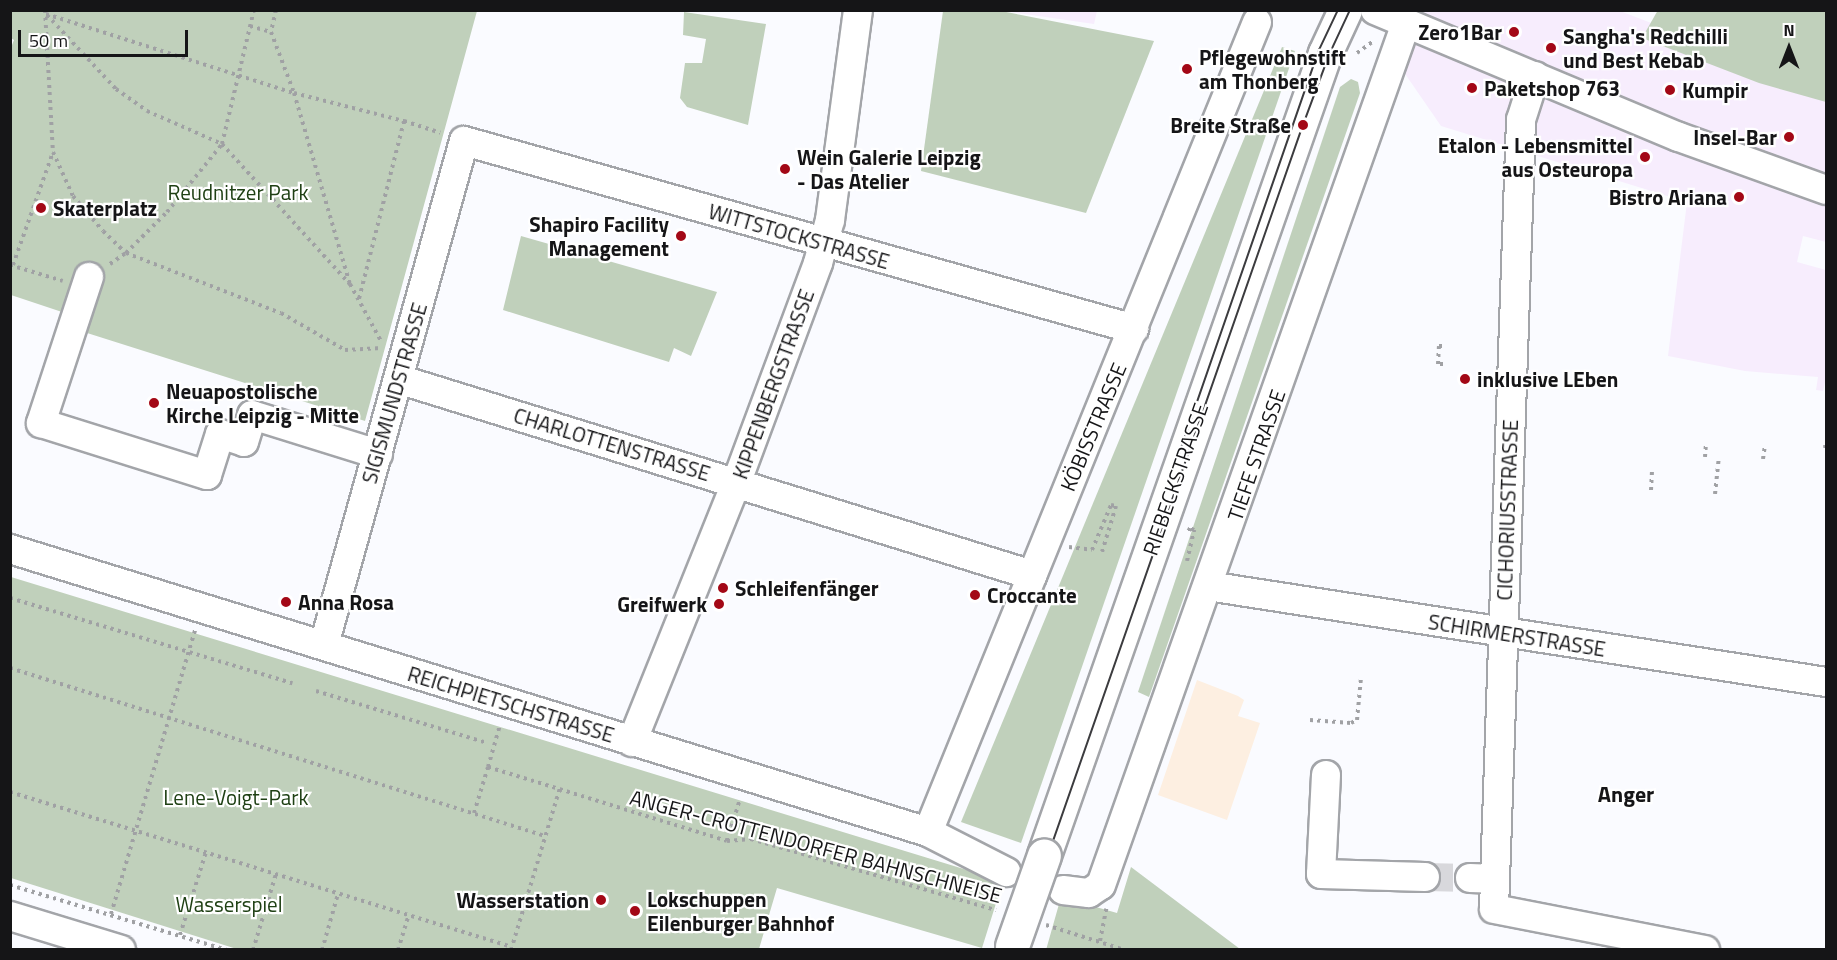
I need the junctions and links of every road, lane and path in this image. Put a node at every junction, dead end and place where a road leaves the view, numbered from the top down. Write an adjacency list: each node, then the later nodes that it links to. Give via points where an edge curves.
1 (254, 10): 9 (path)
2 (276, 10): 10 (path)
3 (858, 10): 21 (street, KIPPENBERGSTRASSE, via 830,220)
4 (1345, 10): 87 (main road, RIEBECKSTRASSE, bridge, via 1324,53)
5 (1375, 10): 8 (street)
6 (46, 12): 13 (path); 18 (path, via 116,89 147,111); 19 (path)
7 (1257, 22): 27 (street, KÖBISSTRASSE)
8 (1406, 23): 14 (street); 48 (street, TIEFE STRASSE)
9 (250, 26): 10 (path); 13 (path)
10 (271, 32): 15 (path)
11 (1377, 38): 12 (path)
12 (1353, 56)
13 (237, 75): 15 (path); 18 (path)
14 (1535, 76): 20 (street, via 1679,137); 50 (street, CICHORIUSSTRASSE, via 1521,120)
15 (294, 93): 16 (path); 25 (path)
16 (404, 121): 17 (path); 26 (path)
17 (464, 141): 21 (street, WITTSTOCKSTRASSE); 30 (street, SIGISMUNDSTRASSE)
18 (222, 144): 22 (path, via 167,212); 25 (path)
19 (53, 152): 22 (path, via 73,196); 23 (path)
20 (1827, 190)
21 (820, 243): 27 (street, WITTSTOCKSTRASSE); 40 (street, KIPPENBERGSTRASSE, via 818,263)
22 (126, 253): 24 (path); 26 (path, via 281,314 345,350 384,347)
23 (12, 265): 24 (path, via 71,284)
24 (89, 277): 35 (street, via 41,423 207,475 220,434 244,442 252,415)
25 (350, 284): 26 (path)
26 (359, 299)
27 (1134, 328): 43 (street, KÖBISSTRASSE)
28 (1444, 346): 29 (path, via 1439,346 1438,364)
29 (1443, 364)
30 (398, 379): 35 (street, SIGISMUNDSTRASSE); 40 (street, CHARLOTTENSTRASSE)
31 (1706, 443): 36 (path)
32 (1765, 445): 38 (path)
33 (1825, 445): 34 (path)
34 (1827, 450)
35 (378, 454): 51 (street, SIGISMUNDSTRASSE)
36 (1705, 458)
37 (1719, 458): 42 (path)
38 (1763, 459)
39 (1652, 470): 41 (path)
40 (737, 481): 47 (street, CHARLOTTENSTRASSE); 62 (street, KIPPENBERGSTRASSE)
41 (1651, 490)
42 (1715, 494)
43 (1044, 544): 46 (path, via 1092,550 1111,505 1116,506); 47 (street, KÖBISSTRASSE)
44 (1183, 547): 48 (path, via 1190,528 1194,530 1183,576)
45 (10, 549): 51 (street, REICHPIETSCHSTRASSE)
46 (1102, 552)
47 (1032, 575): 70 (street, KÖBISSTRASSE)
48 (1208, 586): 50 (street, SCHIRMERSTRASSE); 78 (street, TIEFE STRASSE, via 1132,831 1101,885 1089,893)
49 (10, 598): 52 (path)
50 (1502, 633): 55 (street, SCHIRMERSTRASSE); 94 (street, CICHORIUSSTRASSE, via 1482,879 1494,909)
51 (324, 645): 58 (street, REICHPIETSCHSTRASSE)
52 (188, 651): 56 (path); 59 (path)
53 (10, 668): 59 (path)
54 (1361, 678): 60 (path, via 1357,720)
55 (1827, 682)
56 (292, 683)
57 (316, 691): 61 (path)
58 (507, 702): 62 (street, REICHPIETSCHSTRASSE); 63 (path)
59 (169, 720): 68 (path); 69 (path)
60 (1310, 720)
61 (484, 742)
62 (632, 742): 65 (street, REICHPIETSCHSTRASSE)
63 (488, 767): 66 (path, ANGER-CROTTENDORFER BAHNSCHNEISE); 68 (path)
64 (1326, 775): 76 (street, via 1321,874)
65 (748, 777): 70 (street, REICHPIETSCHSTRASSE); 72 (path)
66 (560, 789): 71 (path); 72 (path, ANGER-CROTTENDORFER BAHNSCHNEISE)
67 (10, 792): 69 (path)
68 (474, 813): 71 (path)
69 (134, 830): 73 (path); 81 (path)
70 (928, 832): 74 (street, REICHPIETSCHSTRASSE)
71 (545, 836): 86 (path)
72 (727, 841): 80 (path, ANGER-CROTTENDORFER BAHNSCHNEISE, via 751,839)
73 (206, 852): 75 (path); 85 (path)
74 (1006, 872)
75 (276, 874): 79 (path); 90 (path)
76 (1425, 877)
77 (10, 885): 81 (path)
78 (1063, 890)
79 (338, 894): 82 (path); 91 (path)
80 (1002, 912)
81 (111, 914): 85 (path)
82 (409, 915): 86 (path); 92 (path)
83 (10, 916): 88 (street)
84 (1036, 922): 93 (path)
85 (180, 935): 89 (path)
86 (511, 948)
87 (1012, 948)
88 (121, 950)
89 (227, 950)
90 (253, 950)
91 (322, 950)
92 (398, 950)
93 (1125, 950)
94 (1705, 950)

